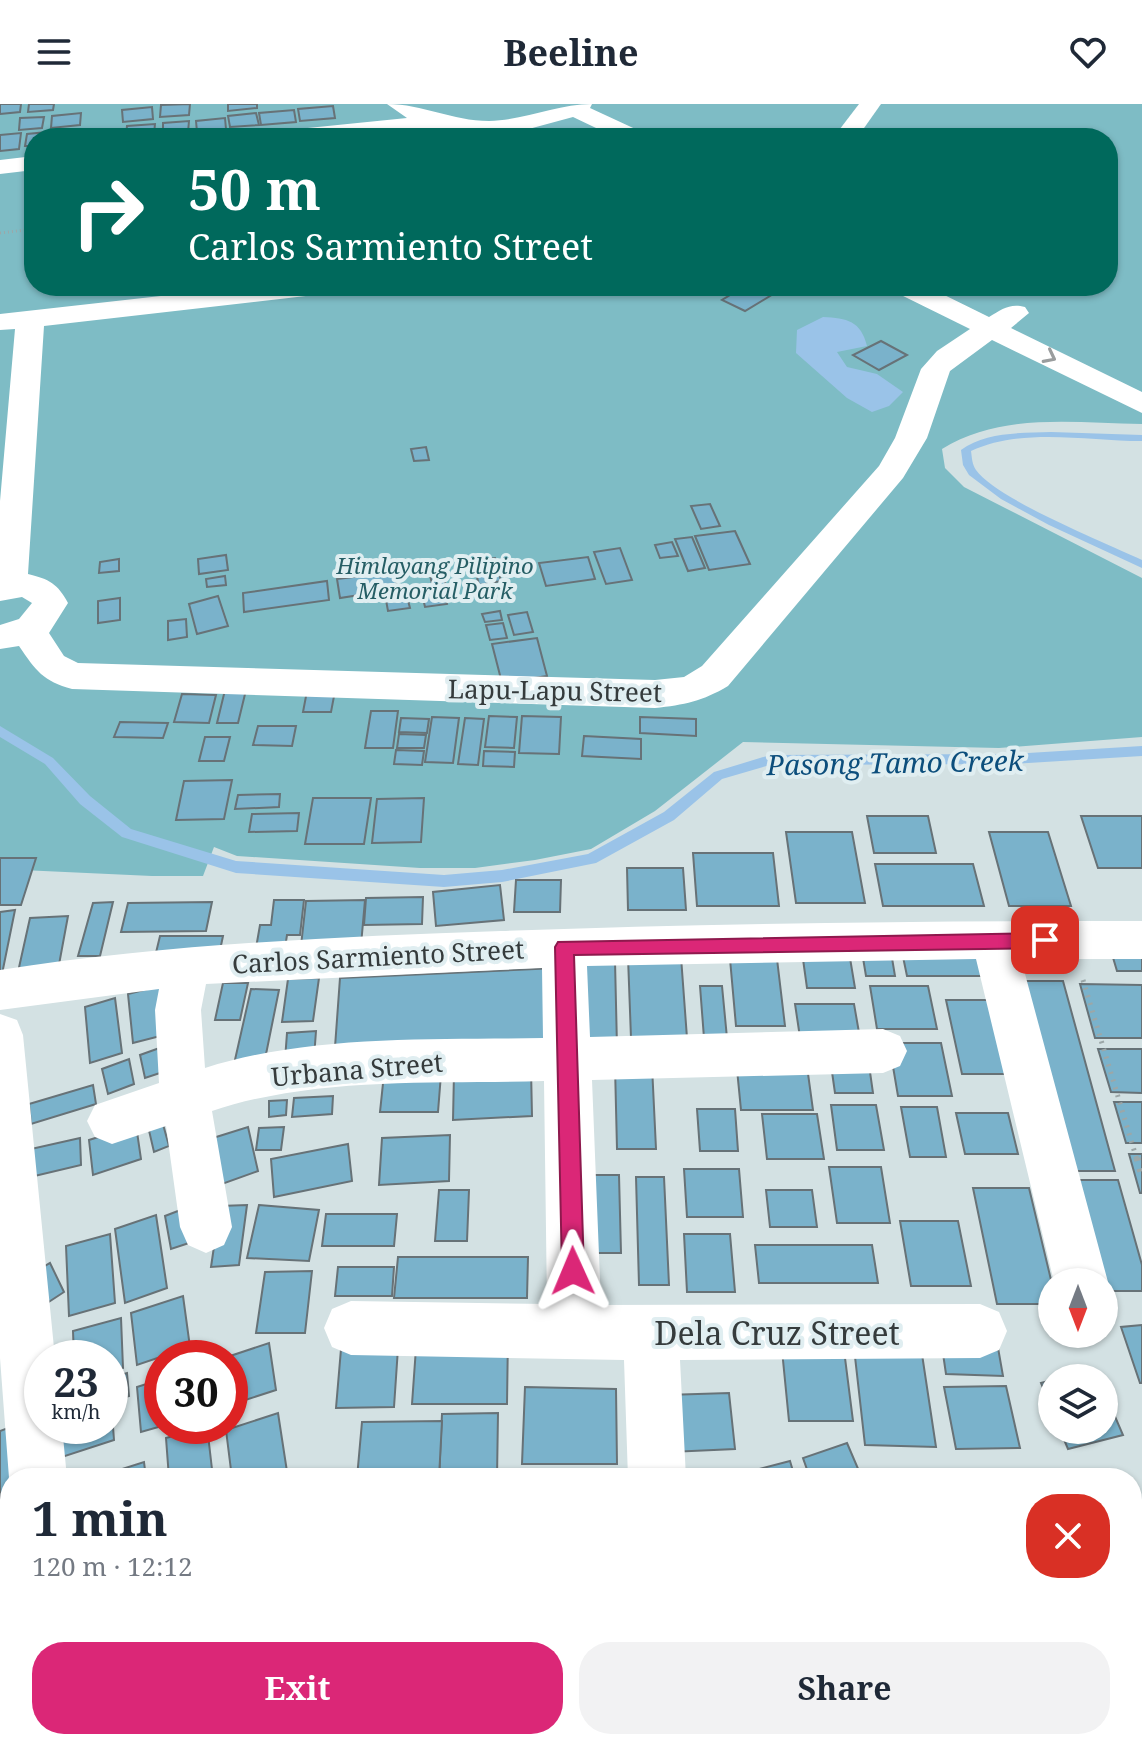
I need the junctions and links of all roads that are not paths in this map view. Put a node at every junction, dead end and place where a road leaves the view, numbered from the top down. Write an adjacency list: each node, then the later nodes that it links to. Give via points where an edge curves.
1 (398, 104): 5 (street)
2 (870, 104): 9 (street)
3 (577, 106): 4 (street); 8 (street)
4 (548, 119): 5 (street, via 493,126); 7 (street)
5 (438, 121): 6 (street)
6 (372, 128)
7 (567, 128)
8 (618, 128)
9 (852, 128)
10 (24, 164): 11 (street)
11 (0, 167)
12 (235, 296): 16 (street)
13 (934, 296): 15 (street)
14 (971, 296): 15 (street)
15 (1003, 320): 17 (street); 18 (street, one-way to 18); 20 (street, Lapu-Lapu Street, via 936,369 911,438 892,471 715,676 692,690 655,694 72,676)
16 (15, 321): 19 (street)
17 (1142, 376)
18 (1142, 404)
19 (5, 587): 20 (street, via 25,585 47,594 50,603 40,623)
20 (14, 634)
21 (1142, 940): 22 (street, Carlos Sarmiento Street)
22 (994, 941): 23 (street, Carlos Sarmiento Street); 32 (street)
23 (564, 947): 24 (street, Carlos Sarmiento Street); 28 (street)
24 (186, 967): 25 (street, Carlos Sarmiento Street); 29 (street, via 178,1010)
25 (0, 990)
26 (0, 1035): 37 (street)
27 (883, 1051): 28 (street, Urbana Street)
28 (567, 1058): 29 (street, Urbana Street, via 286,1071); 35 (street)
29 (184, 1097): 30 (street, Urbana Street); 31 (street)
30 (112, 1121)
31 (206, 1227)
32 (1077, 1268)
33 (351, 1328): 35 (street, Dela Cruz Street)
34 (980, 1331): 36 (street, Dela Cruz Street)
35 (575, 1332): 36 (street, Dela Cruz Street)
36 (651, 1333): 38 (street)
37 (37, 1468)
38 (657, 1468)

